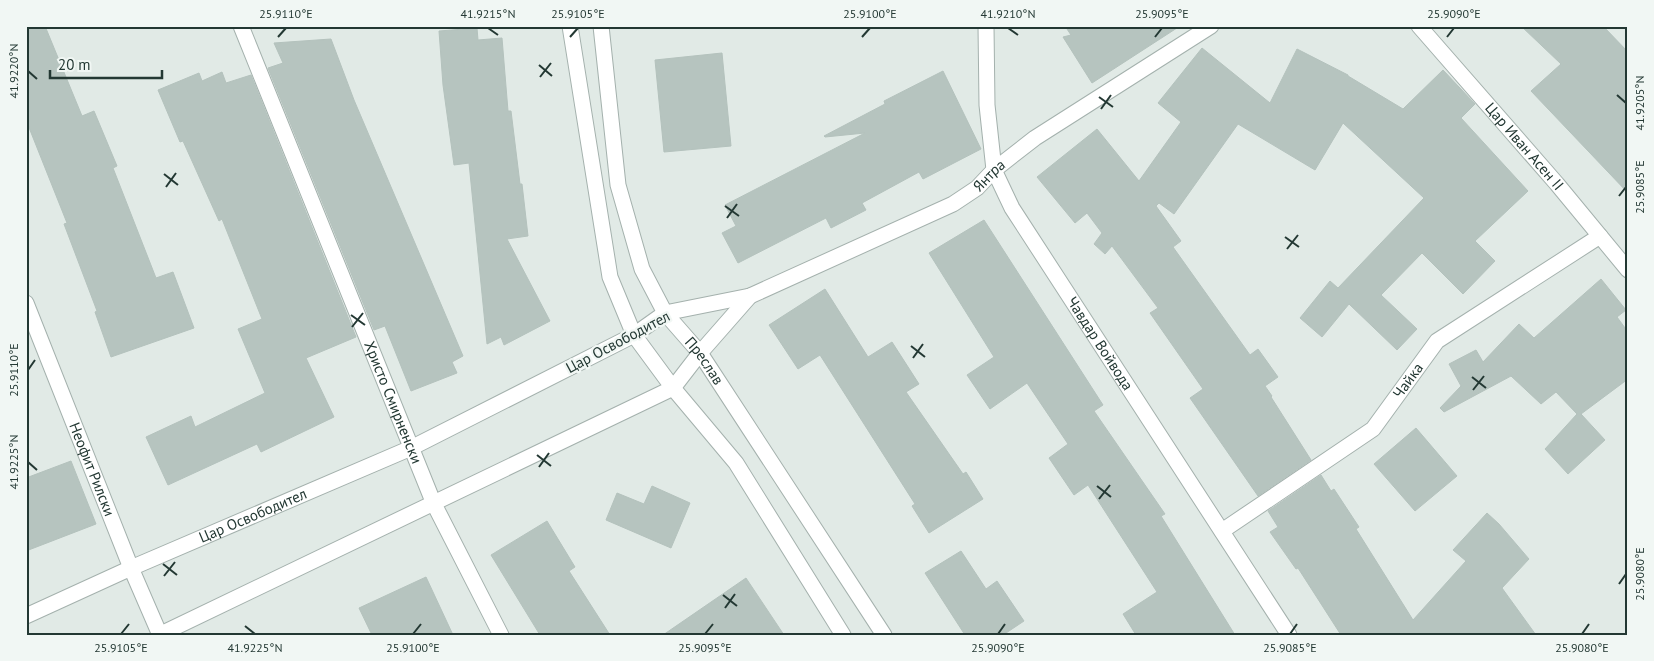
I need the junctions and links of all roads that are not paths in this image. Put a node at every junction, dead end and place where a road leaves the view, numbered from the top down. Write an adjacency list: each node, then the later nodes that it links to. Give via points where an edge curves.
1 (241, 26): 16 (street, Христо Смирненски)
2 (570, 26): 13 (street, via 610,277)
3 (601, 26): 12 (street, Преслав, via 618,185 642,269)
4 (986, 26): 7 (street, Чавдар Войвода, via 987,104)
5 (1211, 26): 7 (street, Янтра, via 1035,138)
6 (1419, 26): 8 (street, Цар Иван Асен II)
7 (994, 170): 10 (street, Янтра, via 977,188 953,204); 18 (street, Чавдар Войвода, via 1012,208)
8 (1600, 236): 9 (street, Цар Иван Асен II); 18 (street, Чайка, via 1437,341 1373,429)
9 (1628, 270)
10 (750, 296): 12 (street, Цар Освободител); 14 (street)
11 (26, 303): 19 (street, Неофит Рилски)
12 (665, 313): 13 (street, Цар Освободител); 14 (street, Преслав)
13 (634, 335): 15 (street); 16 (street, Цар Освободител)
14 (700, 353): 15 (street); 24 (street, Преслав)
15 (674, 388): 17 (street); 23 (street, via 736,463)
16 (411, 448): 17 (street, Христо Смирненски); 19 (street, Цар Освободител)
17 (434, 504): 21 (street); 22 (street, Христо Смирненски)
18 (1222, 531): 25 (street, Чавдар Войвода)
19 (131, 568): 20 (street, Цар Освободител); 21 (street, Неофит Рилски)
20 (26, 616)
21 (159, 635)
22 (501, 635)
23 (843, 635)
24 (884, 635)
25 (1290, 635)

